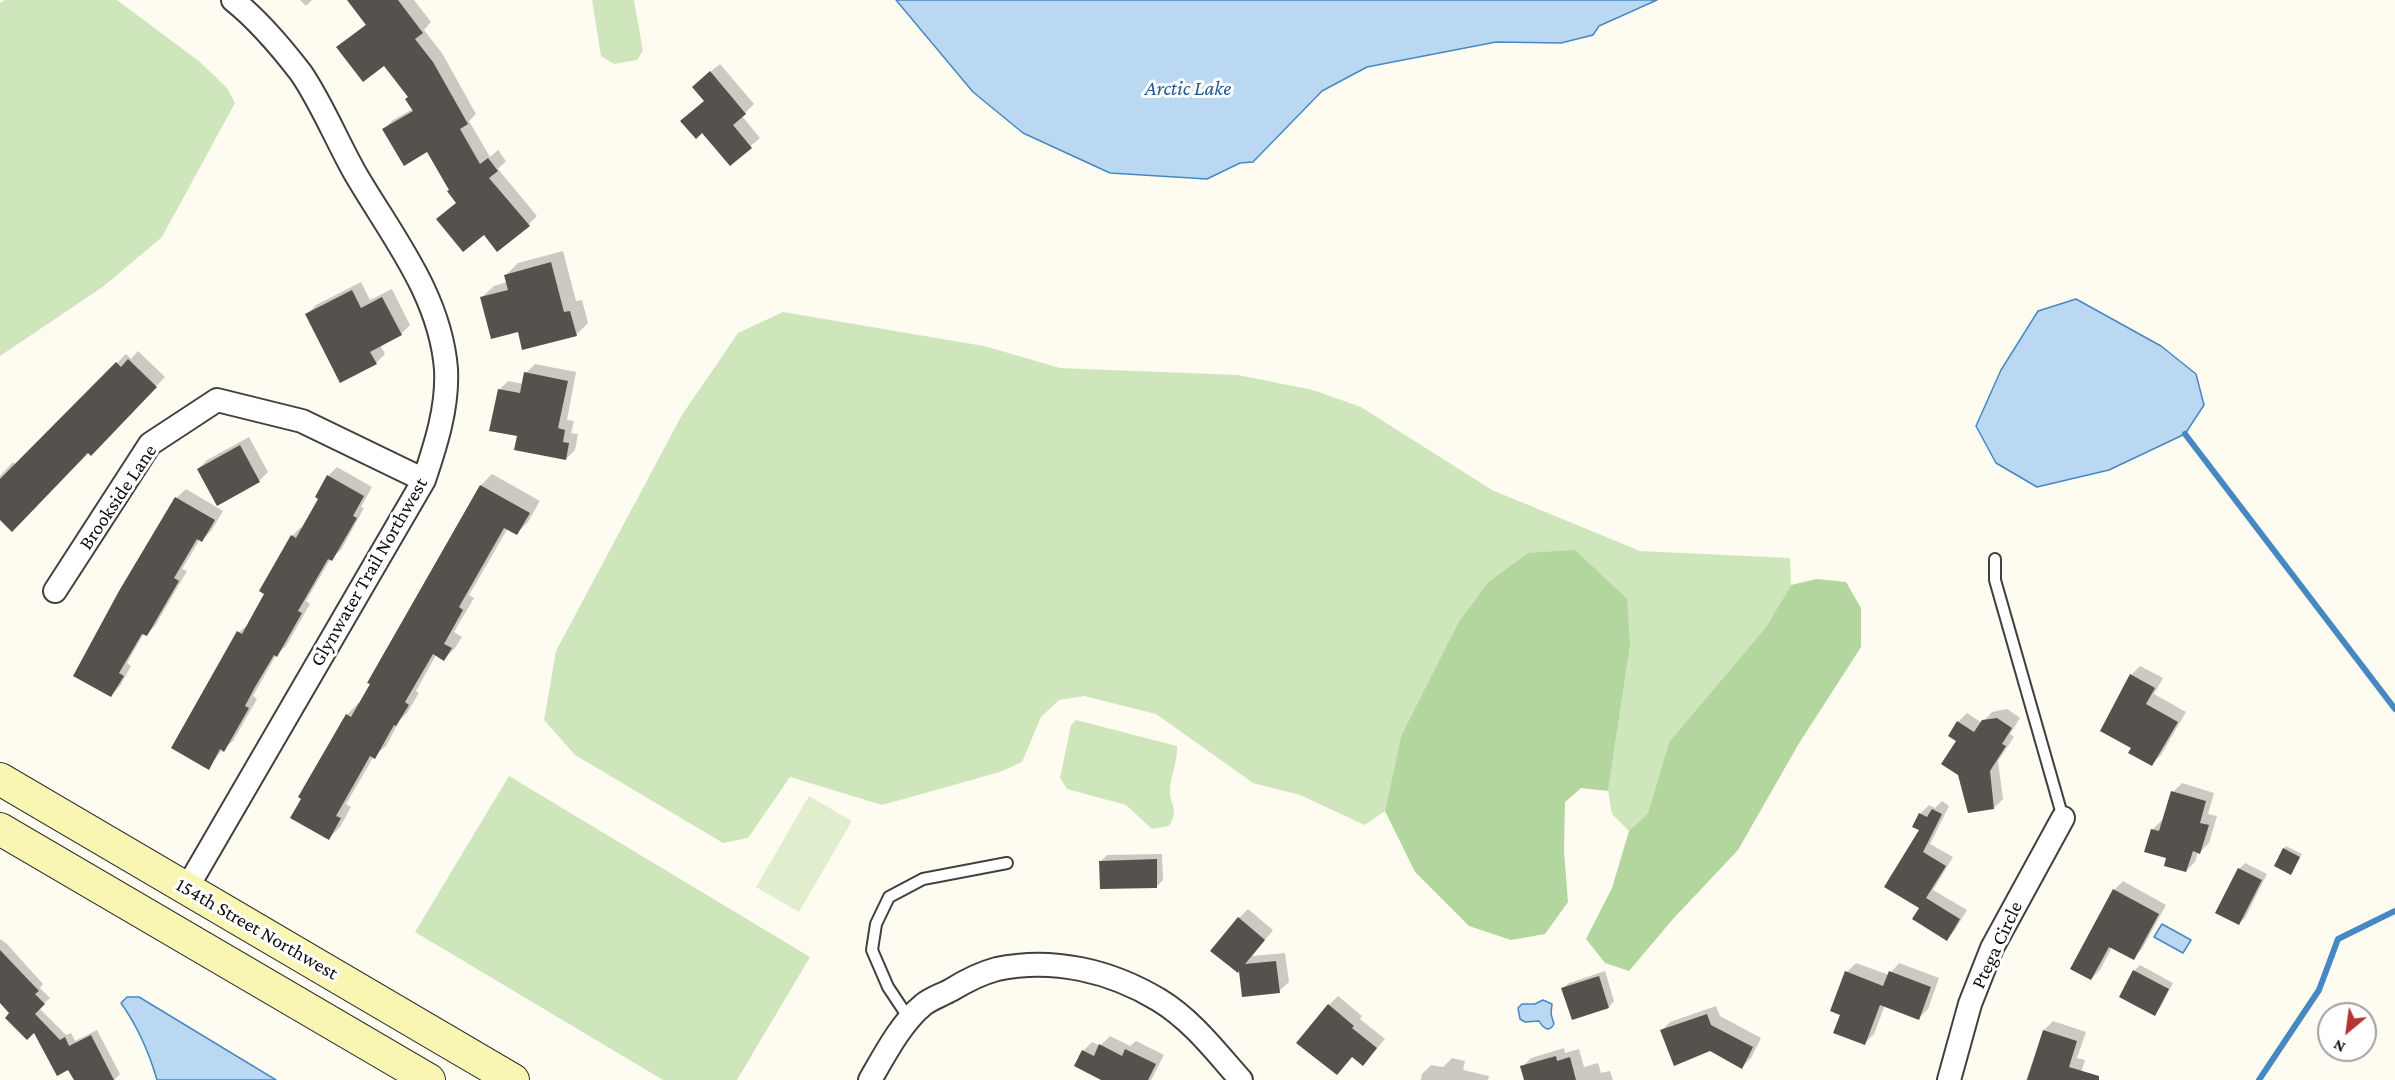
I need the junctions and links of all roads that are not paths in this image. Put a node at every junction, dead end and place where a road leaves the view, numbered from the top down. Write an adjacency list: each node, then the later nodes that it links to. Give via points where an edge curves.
1 (233, 0): 2 (street, Glynwater Trail Northwest, via 251,15 301,74 430,303 446,369 441,425)
2 (424, 480): 4 (street, Brookside Lane, via 302,421 217,399 150,444); 9 (street, Glynwater Trail Northwest)
3 (1995, 559): 6 (lane, via 1995,580)
4 (55, 591)
5 (0, 779): 9 (street, 154th Street Northwest)
6 (2063, 818): 15 (street, Ptega Circle, via 1992,948 1970,1004)
7 (0, 829): 11 (street)
8 (1007, 862): 10 (lane, via 923,879 889,897 876,924 873,950 888,987)
9 (187, 888): 12 (street, 154th Street Northwest)
10 (910, 1020): 13 (street); 14 (street, via 923,1005 996,970 1040,964 1090,970 1124,981 1160,1001 1192,1026)
11 (429, 1080)
12 (513, 1080)
13 (870, 1080)
14 (1241, 1080)
15 (1949, 1080)

